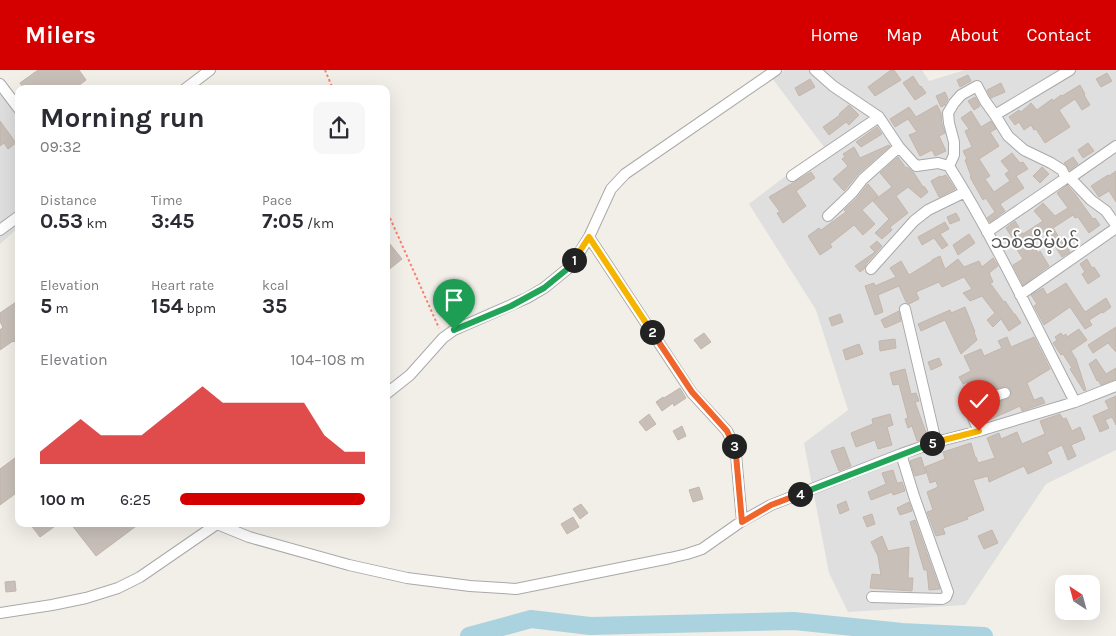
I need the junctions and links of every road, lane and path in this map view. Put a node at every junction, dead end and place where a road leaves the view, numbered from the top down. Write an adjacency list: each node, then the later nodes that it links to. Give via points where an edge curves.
1 (210, 70): 7 (street)
2 (325, 70): 8 (path)
3 (776, 70): 24 (street, via 625,174 611,189)
4 (815, 70): 11 (street)
5 (1070, 70): 10 (street)
6 (0, 84): 9 (street)
7 (190, 85)
8 (331, 85)
9 (15, 103)
10 (996, 115): 14 (street, via 977,86 961,95 948,113 954,155); 16 (street, via 1008,136 1024,150 1062,170)
11 (880, 117): 13 (street); 15 (street)
12 (1116, 146): 16 (street)
13 (899, 147): 14 (street, via 916,166 938,163); 18 (street)
14 (948, 166): 17 (street)
15 (792, 176)
16 (1068, 178): 21 (street, via 1106,211); 23 (street)
17 (965, 192): 23 (street); 25 (street, via 928,210 914,221)
18 (828, 216)
19 (390, 218): 28 (path)
20 (15, 219): 22 (street)
21 (1116, 226): 26 (street)
22 (0, 230)
23 (987, 232): 26 (street)
24 (589, 237): 28 (street, via 571,266 544,288); 36 (street, via 692,392 730,436 736,455)
25 (871, 269)
26 (1020, 295): 32 (street)
27 (905, 309): 34 (street)
28 (443, 338): 30 (street, via 410,375)
29 (1116, 386): 32 (street)
30 (390, 391)
31 (1005, 393): 33 (street, via 978,403 974,408 972,414)
32 (1075, 402): 33 (street)
33 (979, 431): 34 (street)
34 (936, 442): 35 (street)
35 (901, 454): 36 (street, via 771,505); 39 (street, via 948,592 942,599)
36 (742, 522): 38 (street, via 702,549 688,554 516,589 407,578 249,537)
37 (214, 527): 40 (street, via 140,577 118,588 86,598)
38 (225, 527)
39 (872, 597)
40 (0, 613)

